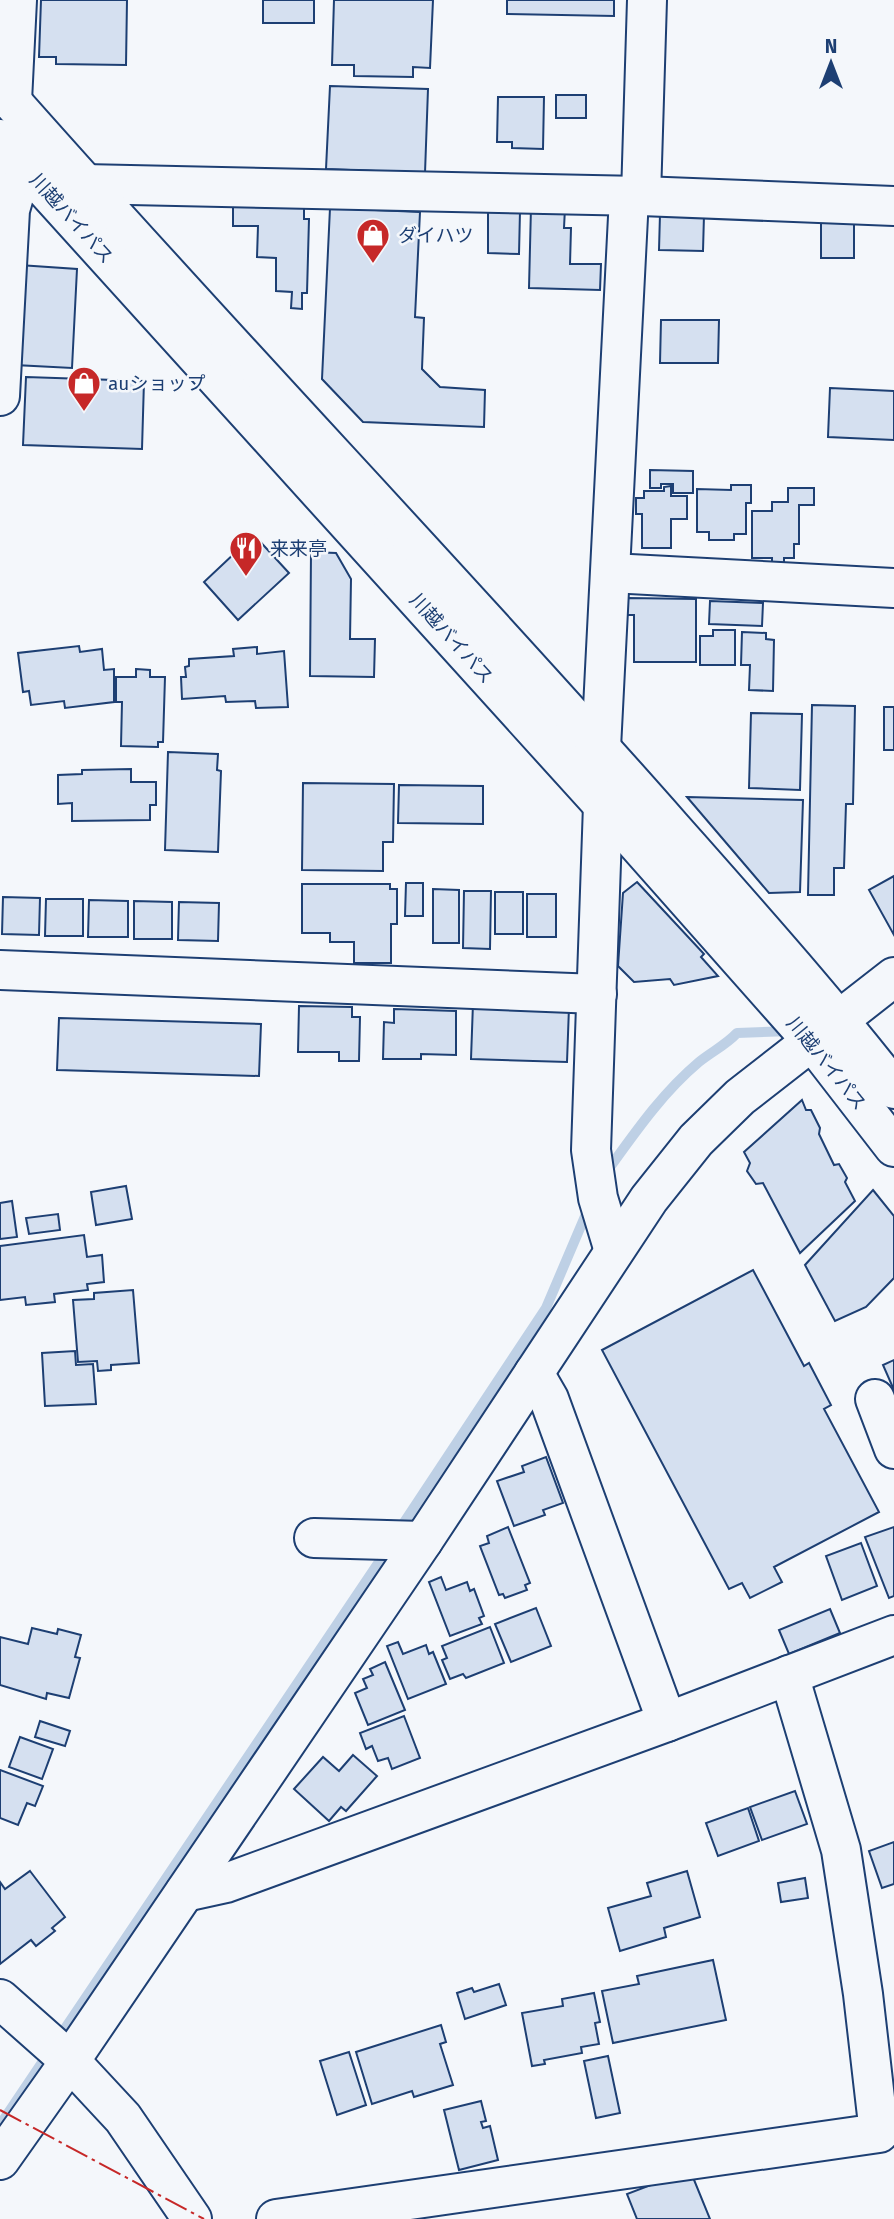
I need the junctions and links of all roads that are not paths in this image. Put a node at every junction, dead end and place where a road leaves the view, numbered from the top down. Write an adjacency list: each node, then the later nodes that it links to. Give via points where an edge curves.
1 (17, 0): 3 (main road)
2 (647, 0): 6 (main road)
3 (6, 95): 5 (main road, 川越バイパス)
4 (8, 156): 8 (main road, via 10,210); 12 (main road, 川越バイパス)
5 (84, 184): 6 (main road); 11 (main road, 川越バイパス)
6 (635, 197): 7 (main road); 9 (main road)
7 (894, 206)
8 (0, 396)
9 (611, 573): 10 (main road); 11 (main road)
10 (894, 589)
11 (601, 748): 16 (main road, 川越バイパス)
12 (603, 805): 15 (main road); 16 (main road, 川越バイパス)
13 (0, 970): 15 (main road)
14 (894, 977): 16 (main road)
15 (597, 995): 19 (main road, via 591,1150 598,1198)
16 (826, 1031): 17 (main road, 川越バイパス); 18 (main road, 川越バイパス); 19 (main road, via 740,1097 696,1140)
17 (894, 1089)
18 (894, 1147)
19 (614, 1251): 20 (main road)
20 (534, 1373): 24 (main road); 27 (main road, via 549,1399)
21 (875, 1399): 22 (main road)
22 (894, 1449)
23 (314, 1538): 24 (main road)
24 (423, 1541): 28 (main road)
25 (894, 1636): 26 (main road)
26 (789, 1675): 27 (main road); 33 (main road, via 841,1850 878,2133)
27 (667, 1722): 28 (main road, via 226,1883)
28 (185, 1892): 30 (main road)
29 (0, 1999): 30 (main road)
30 (70, 2061): 31 (main road); 32 (main road, via 123,2118)
31 (0, 2160)
32 (192, 2219)
33 (276, 2219)

